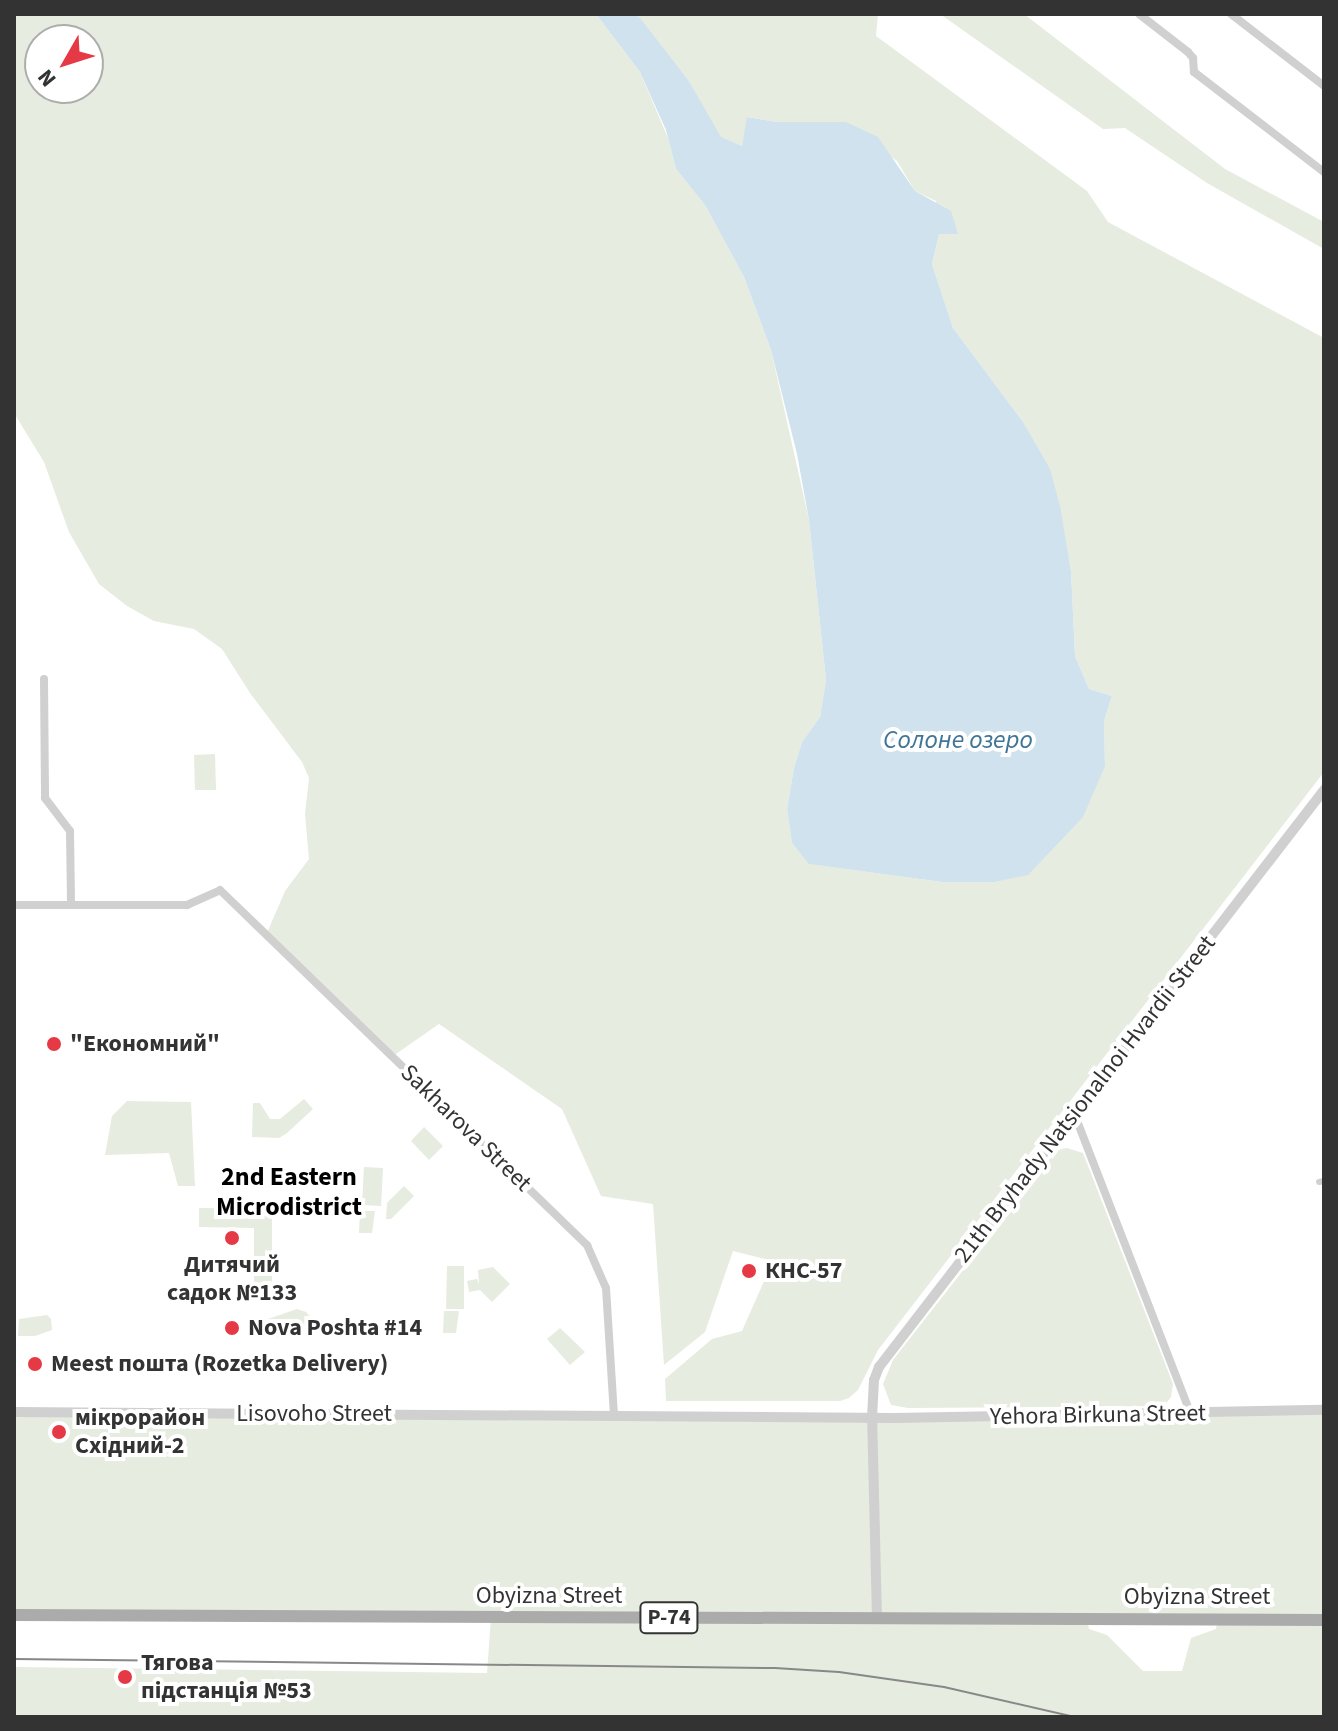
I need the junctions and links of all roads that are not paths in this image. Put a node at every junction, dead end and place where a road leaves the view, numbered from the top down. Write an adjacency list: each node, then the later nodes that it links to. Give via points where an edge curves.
1 (1139, 14): 4 (street, via 1188,52 1194,72)
2 (1231, 14): 3 (street)
3 (1324, 86)
4 (1324, 172)
5 (44, 679): 7 (street, via 45,798 70,831)
6 (1324, 790): 9 (street, 21th Bryhady Natsionalnoi Hvardii Street)
7 (71, 903): 8 (street); 12 (street, Sakharova Street, via 187,905 220,890 587,1245 606,1288)
8 (14, 905)
9 (1074, 1113): 13 (street); 14 (street, 21th Bryhady Natsionalnoi Hvardii Street, via 886,1354 874,1380)
10 (1324, 1410): 13 (street, Yehora Birkuna Street)
11 (14, 1412): 12 (street, Lisovoho Street)
12 (614, 1415): 14 (street, Lisovoho Street)
13 (1191, 1415): 14 (street, Yehora Birkuna Street)
14 (872, 1418): 16 (street, 21th Bryhady Natsionalnoi Hvardii Street)
15 (14, 1615): 16 (main road, Obyizna Street / Р-74)
16 (877, 1618): 17 (main road, Obyizna Street / Р-74)
17 (1324, 1620)

